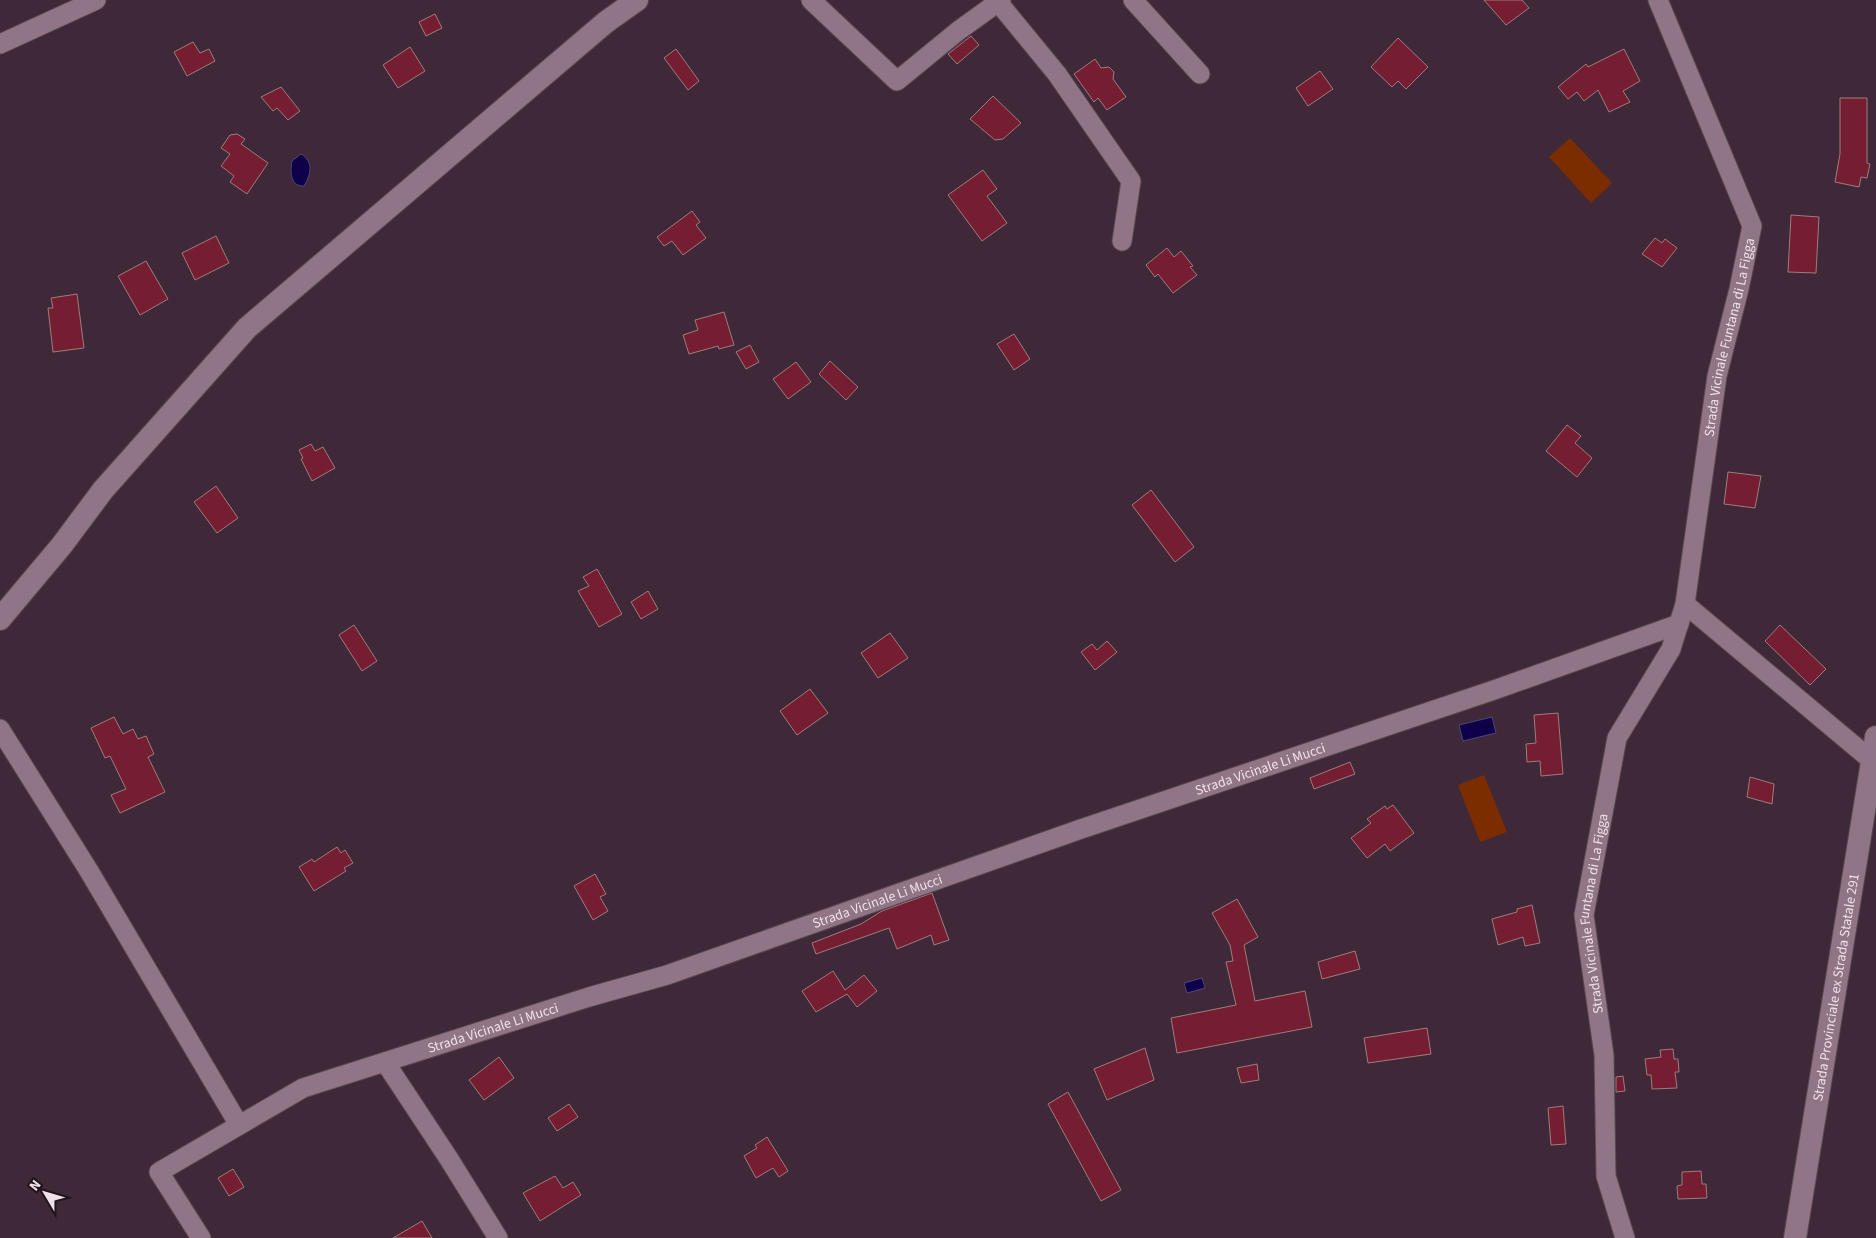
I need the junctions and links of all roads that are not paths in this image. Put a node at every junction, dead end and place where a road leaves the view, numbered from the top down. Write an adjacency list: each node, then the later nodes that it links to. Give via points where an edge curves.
1 (96, 0): 7 (street)
2 (636, 0): 11 (street, via 606,22 247,328 103,490)
3 (811, 0): 6 (street, via 897,81)
4 (1133, 0): 8 (street)
5 (1658, 0): 10 (street, Strada Vicinale Funtana di La Figga, via 1752,226 1717,376)
6 (999, 1): 9 (street, via 1057,74 1131,181)
7 (0, 44)
8 (1200, 74)
9 (1122, 241)
10 (1685, 604): 12 (street, Strada Vicinale Funtana di La Figga); 15 (street)
11 (0, 619)
12 (1679, 624): 16 (street, Strada Vicinale Li Mucci, via 1485,693 1081,828 668,975); 20 (street, Strada Vicinale Funtana di La Figga, via 1671,649 1617,738 1584,915 1604,1055 1606,1176)
13 (0, 730): 17 (street, via 89,871)
14 (1876, 737): 15 (street, Strada Provinciale ex Strada Statale 291)
15 (1875, 762): 21 (street, Strada Provinciale ex Strada Statale 291)
16 (385, 1062): 17 (street, Strada Vicinale Li Mucci, via 303,1088); 19 (street)
17 (239, 1125): 18 (street, Strada Vicinale Li Mucci, via 159,1172)
18 (201, 1238)
19 (498, 1238)
20 (1625, 1238)
21 (1794, 1238)

